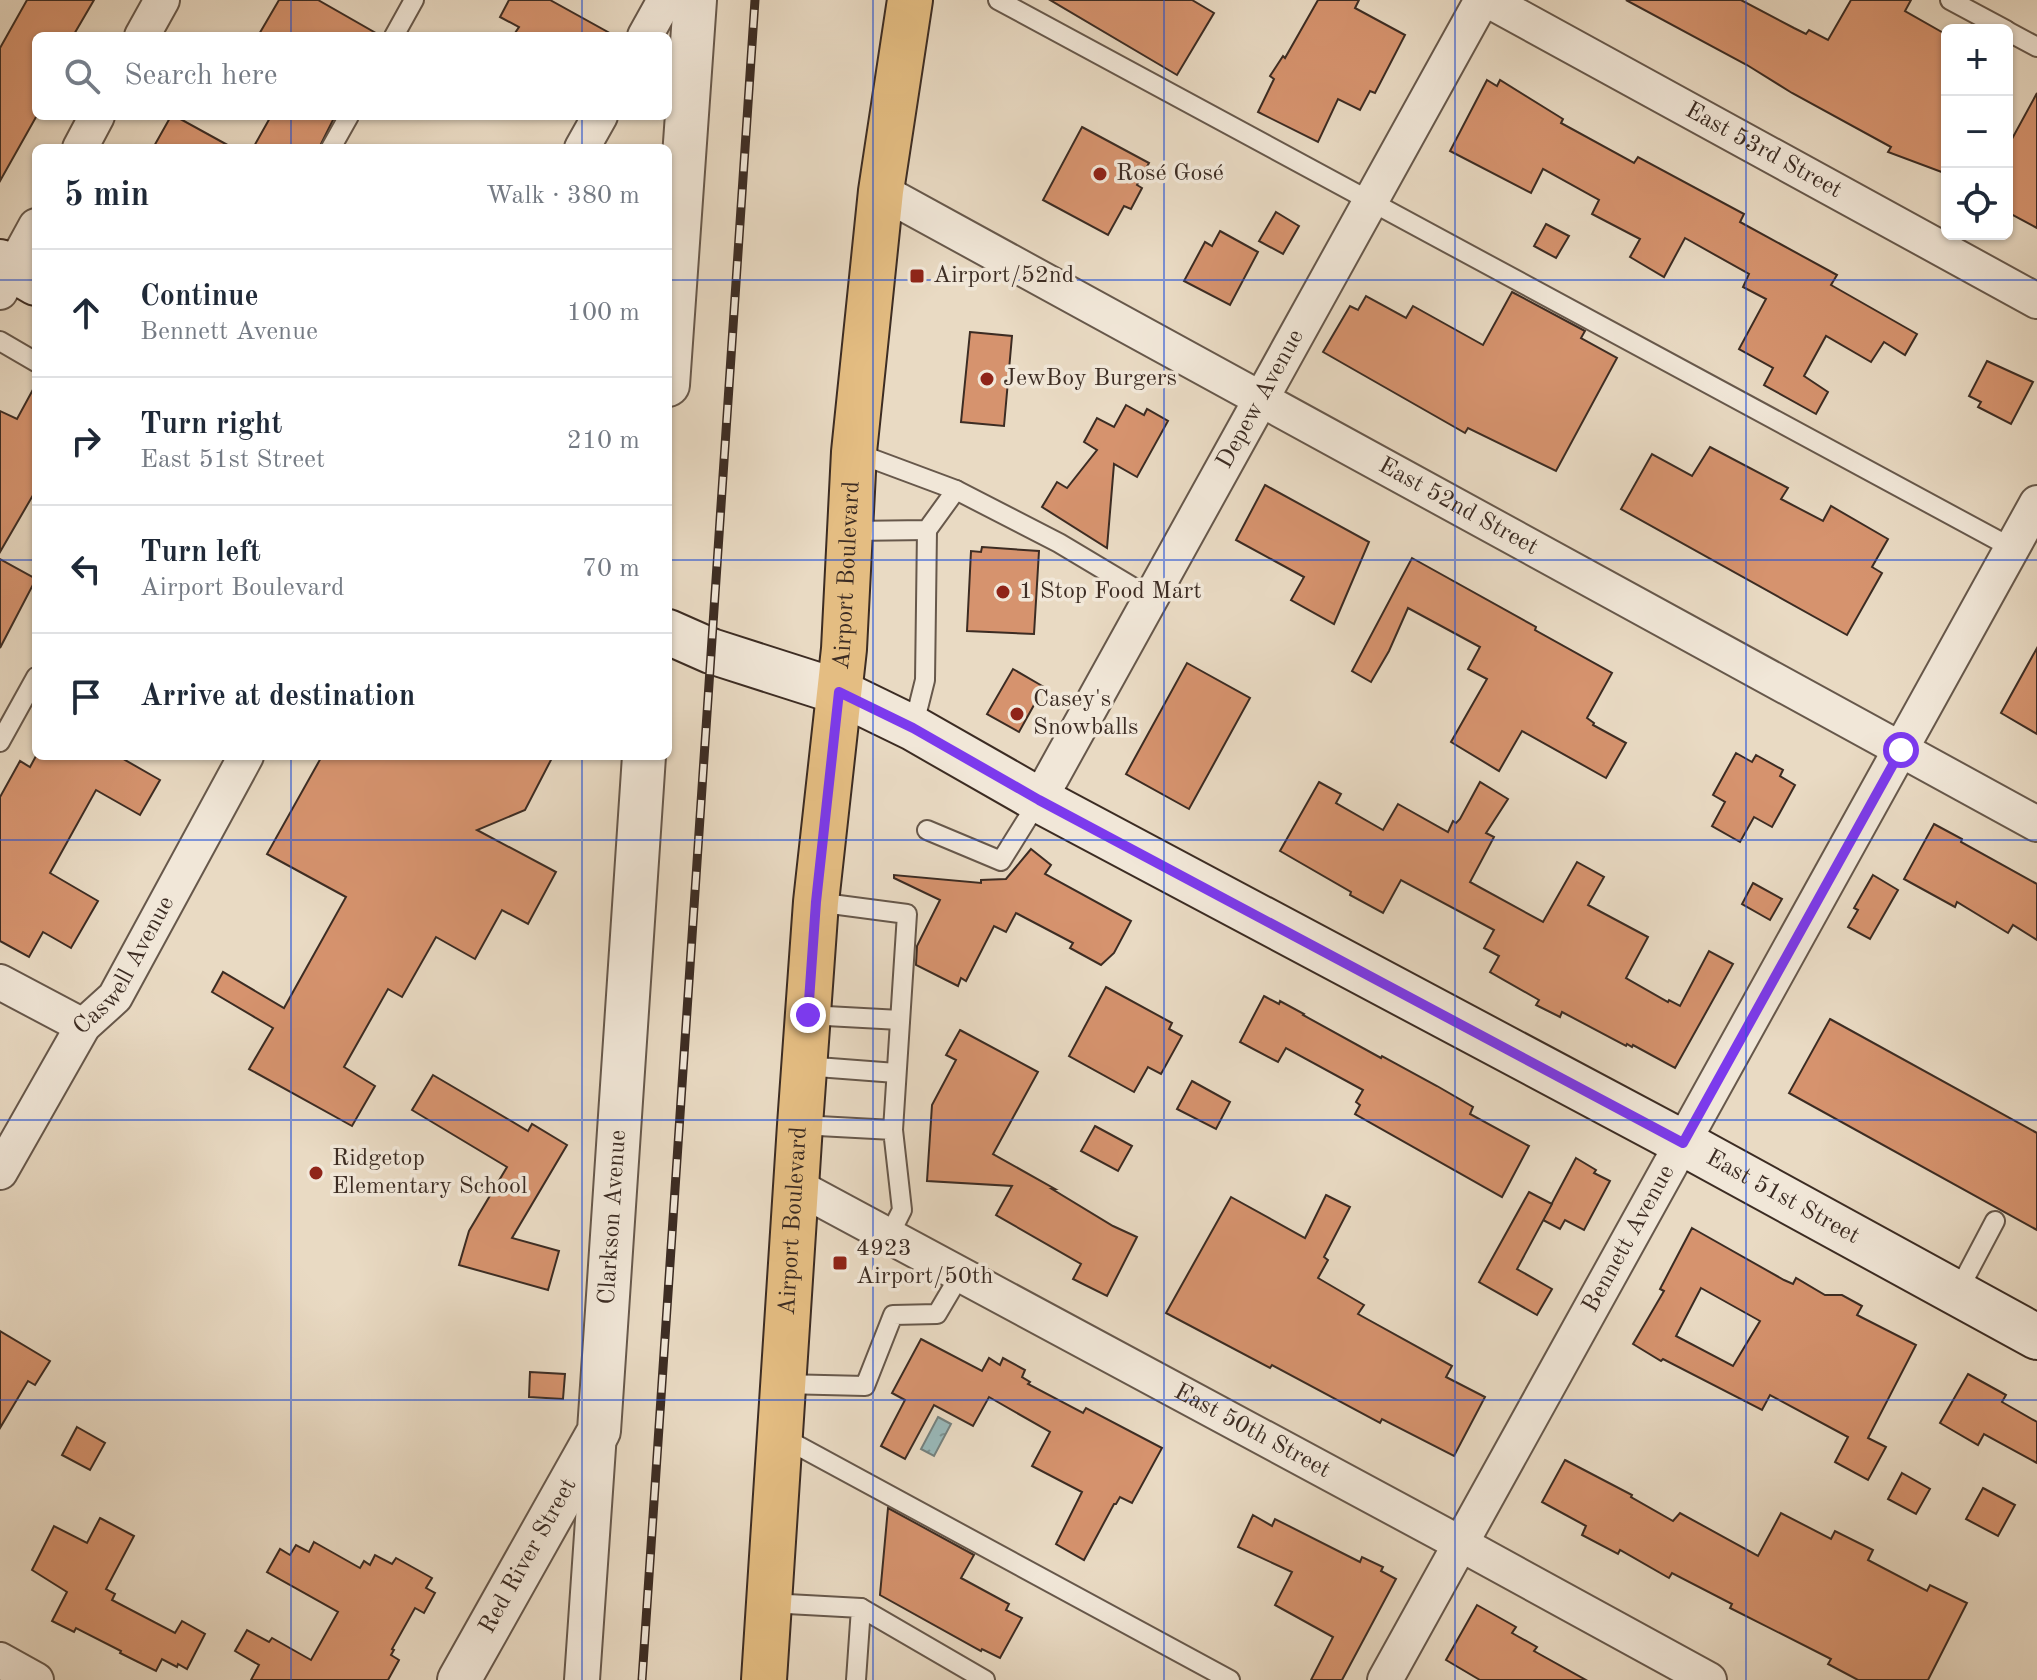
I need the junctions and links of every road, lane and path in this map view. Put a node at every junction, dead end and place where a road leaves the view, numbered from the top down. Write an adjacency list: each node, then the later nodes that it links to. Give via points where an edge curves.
1 (162, 0): 10 (street)
2 (414, 0): 11 (lane)
3 (665, 0): 12 (street)
4 (695, 0): 26 (street)
5 (910, 0): 21 (main road, Airport Boulevard)
6 (998, 0): 22 (lane)
7 (1485, 0): 22 (street, Depew Avenue); 25 (street, East 53rd Street)
8 (1950, 0): 9 (lane)
9 (1995, 24)
10 (144, 32)
11 (396, 32)
12 (647, 32)
13 (2013, 34): 14 (lane)
14 (2037, 47)
15 (95, 120): 18 (street)
16 (347, 120): 19 (lane)
17 (598, 120): 20 (street)
18 (82, 144)
19 (333, 144)
20 (584, 144)
21 (881, 191): 29 (street, East 52nd Street); 30 (main road, Airport Boulevard)
22 (1371, 201): 29 (street, Depew Avenue); 35 (lane)
23 (32, 234): 24 (street)
24 (12, 276)
25 (2037, 301)
26 (672, 328)
27 (0, 341): 28 (lane)
28 (32, 360)
29 (1261, 400): 36 (street, Depew Avenue); 42 (street, East 52nd Street)
30 (854, 452): 31 (lane); 34 (main road, Airport Boulevard)
31 (956, 490): 33 (lane); 36 (lane)
32 (2037, 503): 35 (street, Bennett Avenue)
33 (927, 530): 34 (lane); 40 (lane, via 925,680)
34 (850, 531): 39 (main road, Airport Boulevard)
35 (2012, 548): 42 (street, Bennett Avenue)
36 (1151, 598): 45 (street, Depew Avenue)
37 (672, 634): 39 (main road, East 51st Street)
38 (32, 684): 41 (lane)
39 (839, 692): 40 (main road, East 51st Street); 48 (main road, Airport Boulevard)
40 (913, 728): 45 (main road, East 51st Street)
41 (0, 742)
42 (1901, 750): 46 (street, East 52nd Street); 57 (street, Bennett Avenue)
43 (244, 760): 52 (street, Caswell Avenue, via 115,997)
44 (644, 760): 66 (street, Clarkson Avenue)
45 (1039, 800): 47 (lane, via 1001,861); 57 (main road, East 51st Street)
46 (2037, 824)
47 (927, 830)
48 (816, 902): 50 (main road, Airport Boulevard); 51 (lane, via 907,914)
49 (0, 982): 52 (street)
50 (808, 1015): 51 (lane); 53 (main road, Airport Boulevard)
51 (900, 1020): 54 (lane)
52 (83, 1026): 58 (street, Caswell Avenue)
53 (804, 1066): 54 (lane); 55 (main road, Airport Boulevard)
54 (896, 1073): 56 (lane)
55 (800, 1125): 56 (lane); 59 (main road, Airport Boulevard)
56 (893, 1130): 61 (lane, via 902,1210)
57 (1683, 1143): 63 (main road, East 51st Street); 68 (street, Bennett Avenue)
58 (0, 1172)
59 (796, 1186): 61 (street, East 50th Street); 65 (main road, Airport Boulevard)
60 (1995, 1221): 63 (lane)
61 (889, 1236): 62 (street, East 50th Street)
62 (960, 1275): 65 (lane, via 937,1314 893,1315 865,1386); 68 (street, East 50th Street)
63 (1957, 1293): 64 (main road, East 51st Street)
64 (2030, 1328)
65 (783, 1384): 67 (main road, Airport Boulevard)
66 (599, 1431): 73 (street, Red River Street); 74 (street, Clarkson Avenue)
67 (780, 1436): 69 (main road, Airport Boulevard); 78 (lane)
68 (1461, 1544): 79 (street, Bennett Avenue); 80 (street, East 50th Street)
69 (769, 1603): 70 (lane); 75 (main road, Airport Boulevard)
70 (861, 1608): 76 (lane); 77 (lane)
71 (0, 1660): 72 (street)
72 (36, 1680)
73 (459, 1680)
74 (582, 1680)
75 (764, 1680)
76 (856, 1680)
77 (985, 1680)
78 (1230, 1680)
79 (1385, 1680)
80 (1709, 1680)

